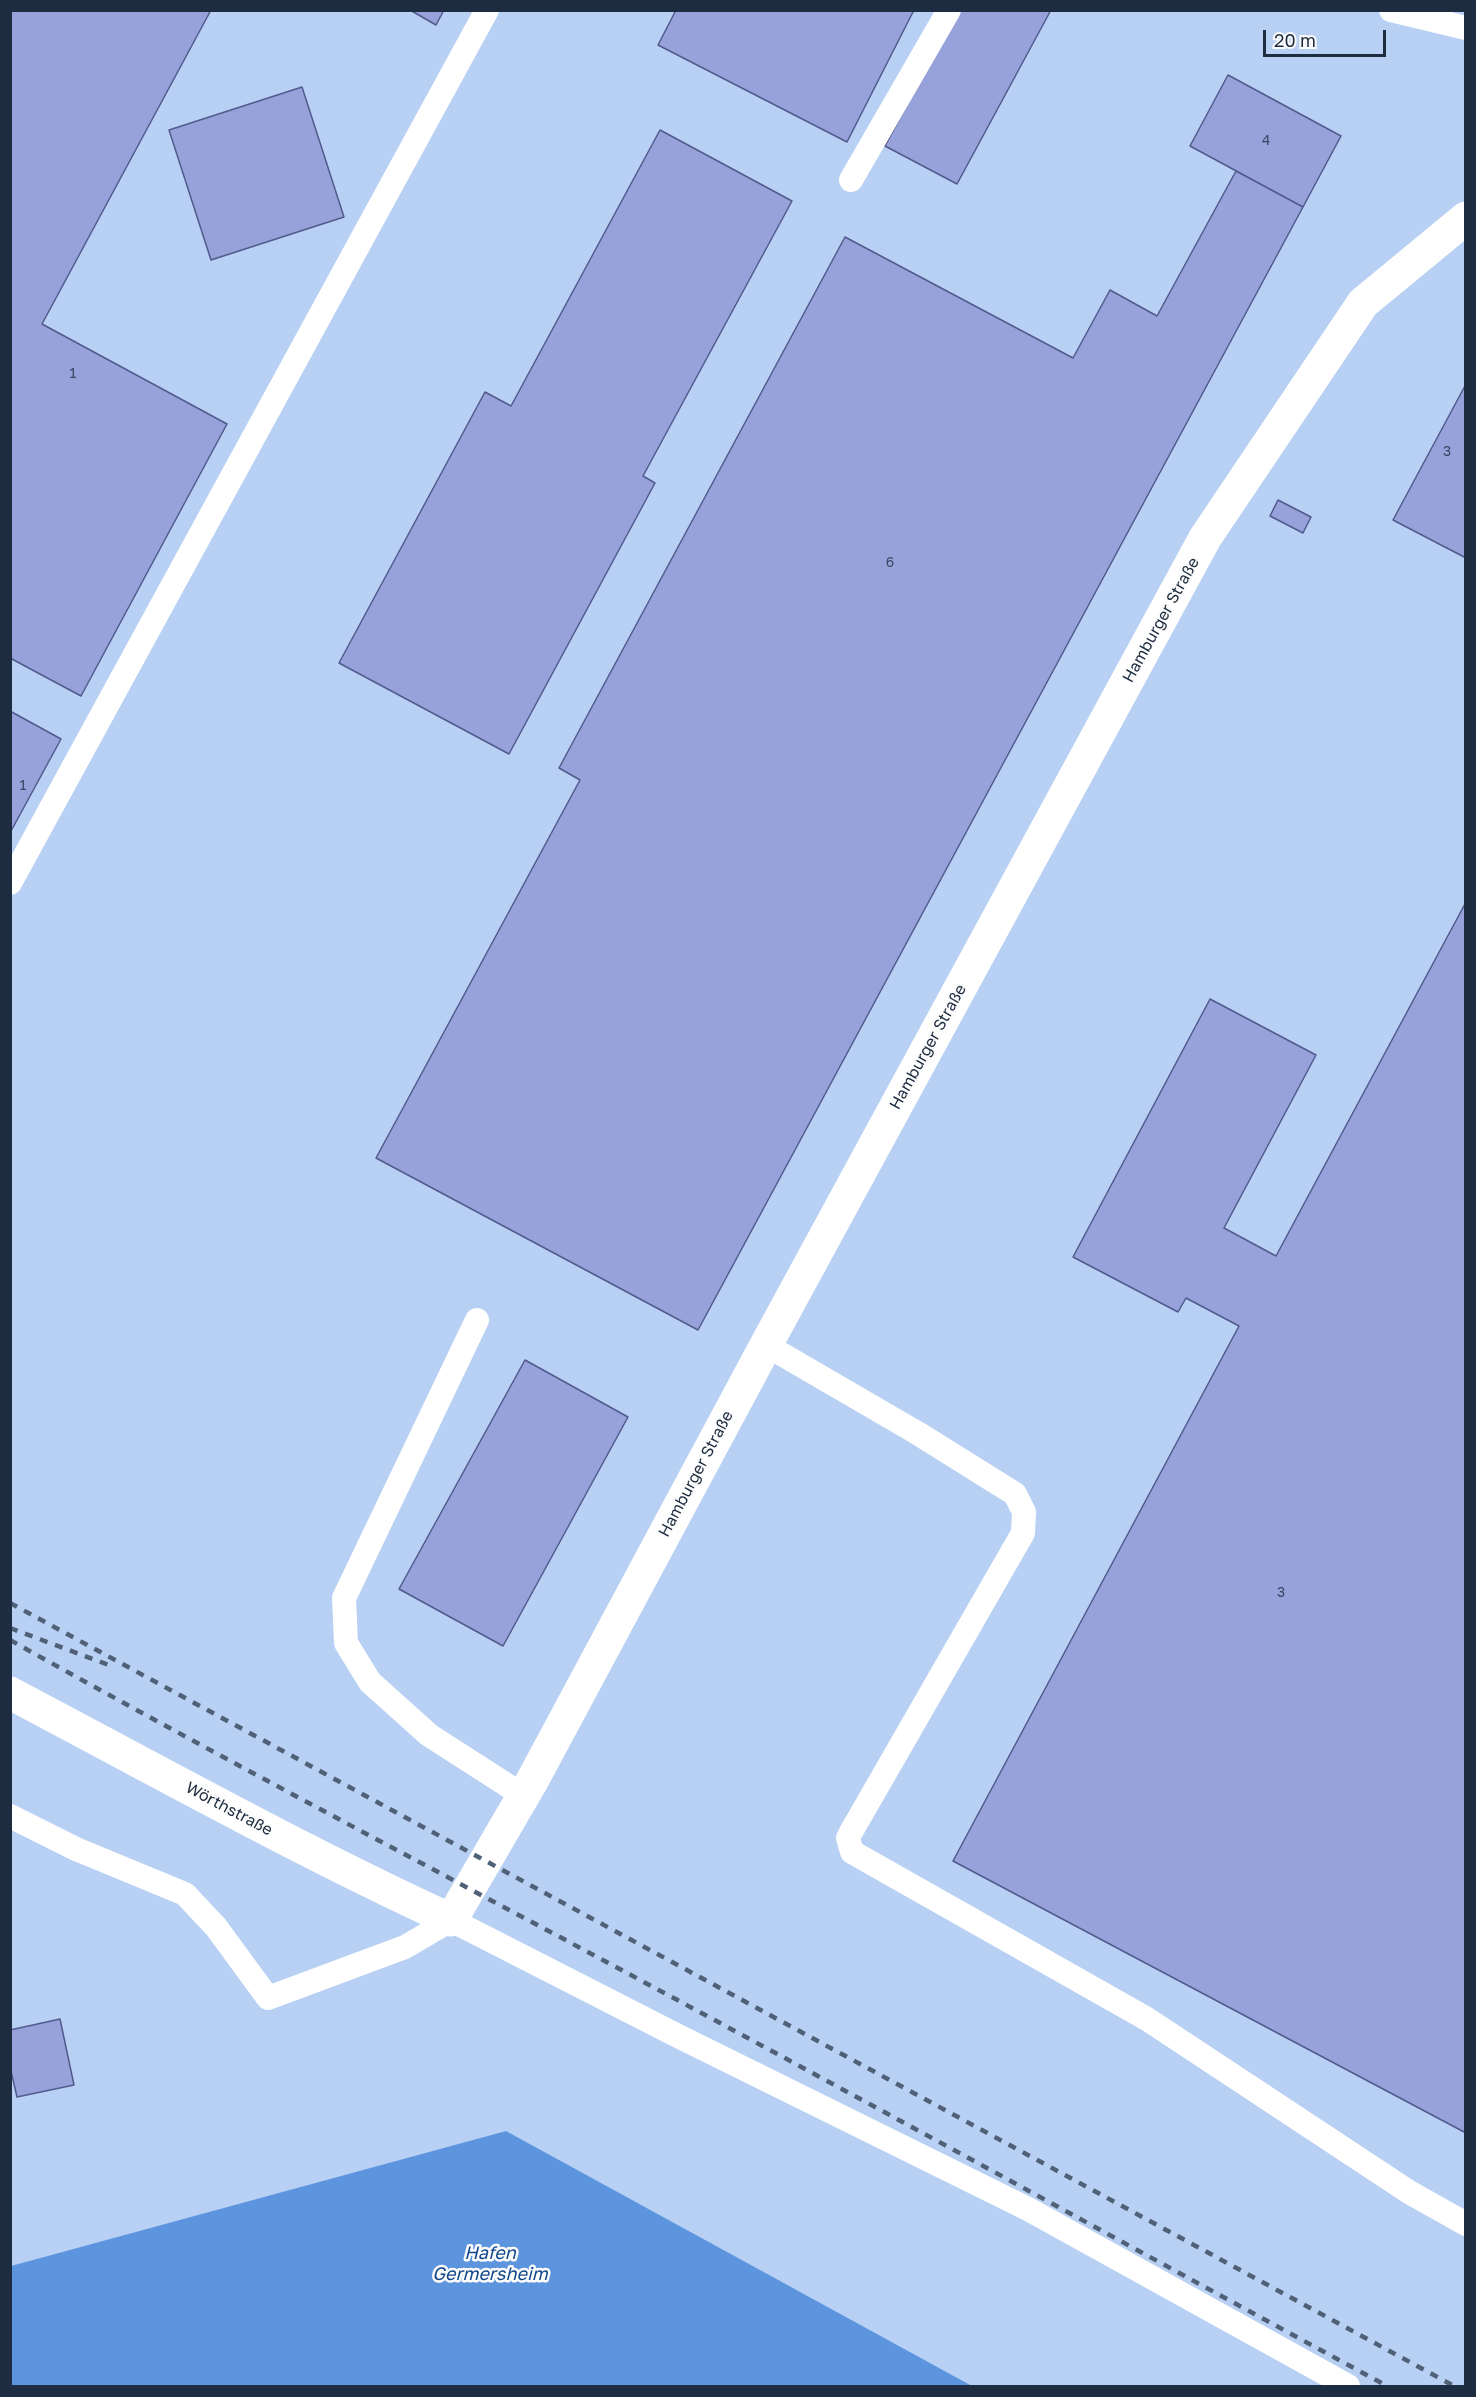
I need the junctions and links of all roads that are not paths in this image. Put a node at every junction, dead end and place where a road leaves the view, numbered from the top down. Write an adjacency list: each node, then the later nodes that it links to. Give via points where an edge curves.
1 (487, 10): 7 (lane)
2 (948, 10): 5 (lane)
3 (1391, 10): 4 (lane)
4 (1466, 28)
5 (850, 180)
6 (1466, 218): 9 (street, Hamburger Straße, via 1363,303 1205,538)
7 (10, 883)
8 (477, 1320): 11 (lane, via 344,1598 346,1643 370,1682 429,1735)
9 (766, 1345): 11 (street, Hamburger Straße); 14 (lane, via 1015,1494 1024,1512 1023,1533 851,1832 848,1838 852,1852 1147,2019 1399,2186)
10 (10, 1692): 13 (street, Wörthstraße, via 275,1834)
11 (524, 1796): 13 (street, Hamburger Straße)
12 (10, 1816): 13 (lane, via 76,1849 185,1894 216,1928 268,1998 405,1947)
13 (452, 1920): 15 (lane, via 1028,2209)
14 (1466, 2224)
15 (1348, 2386)

